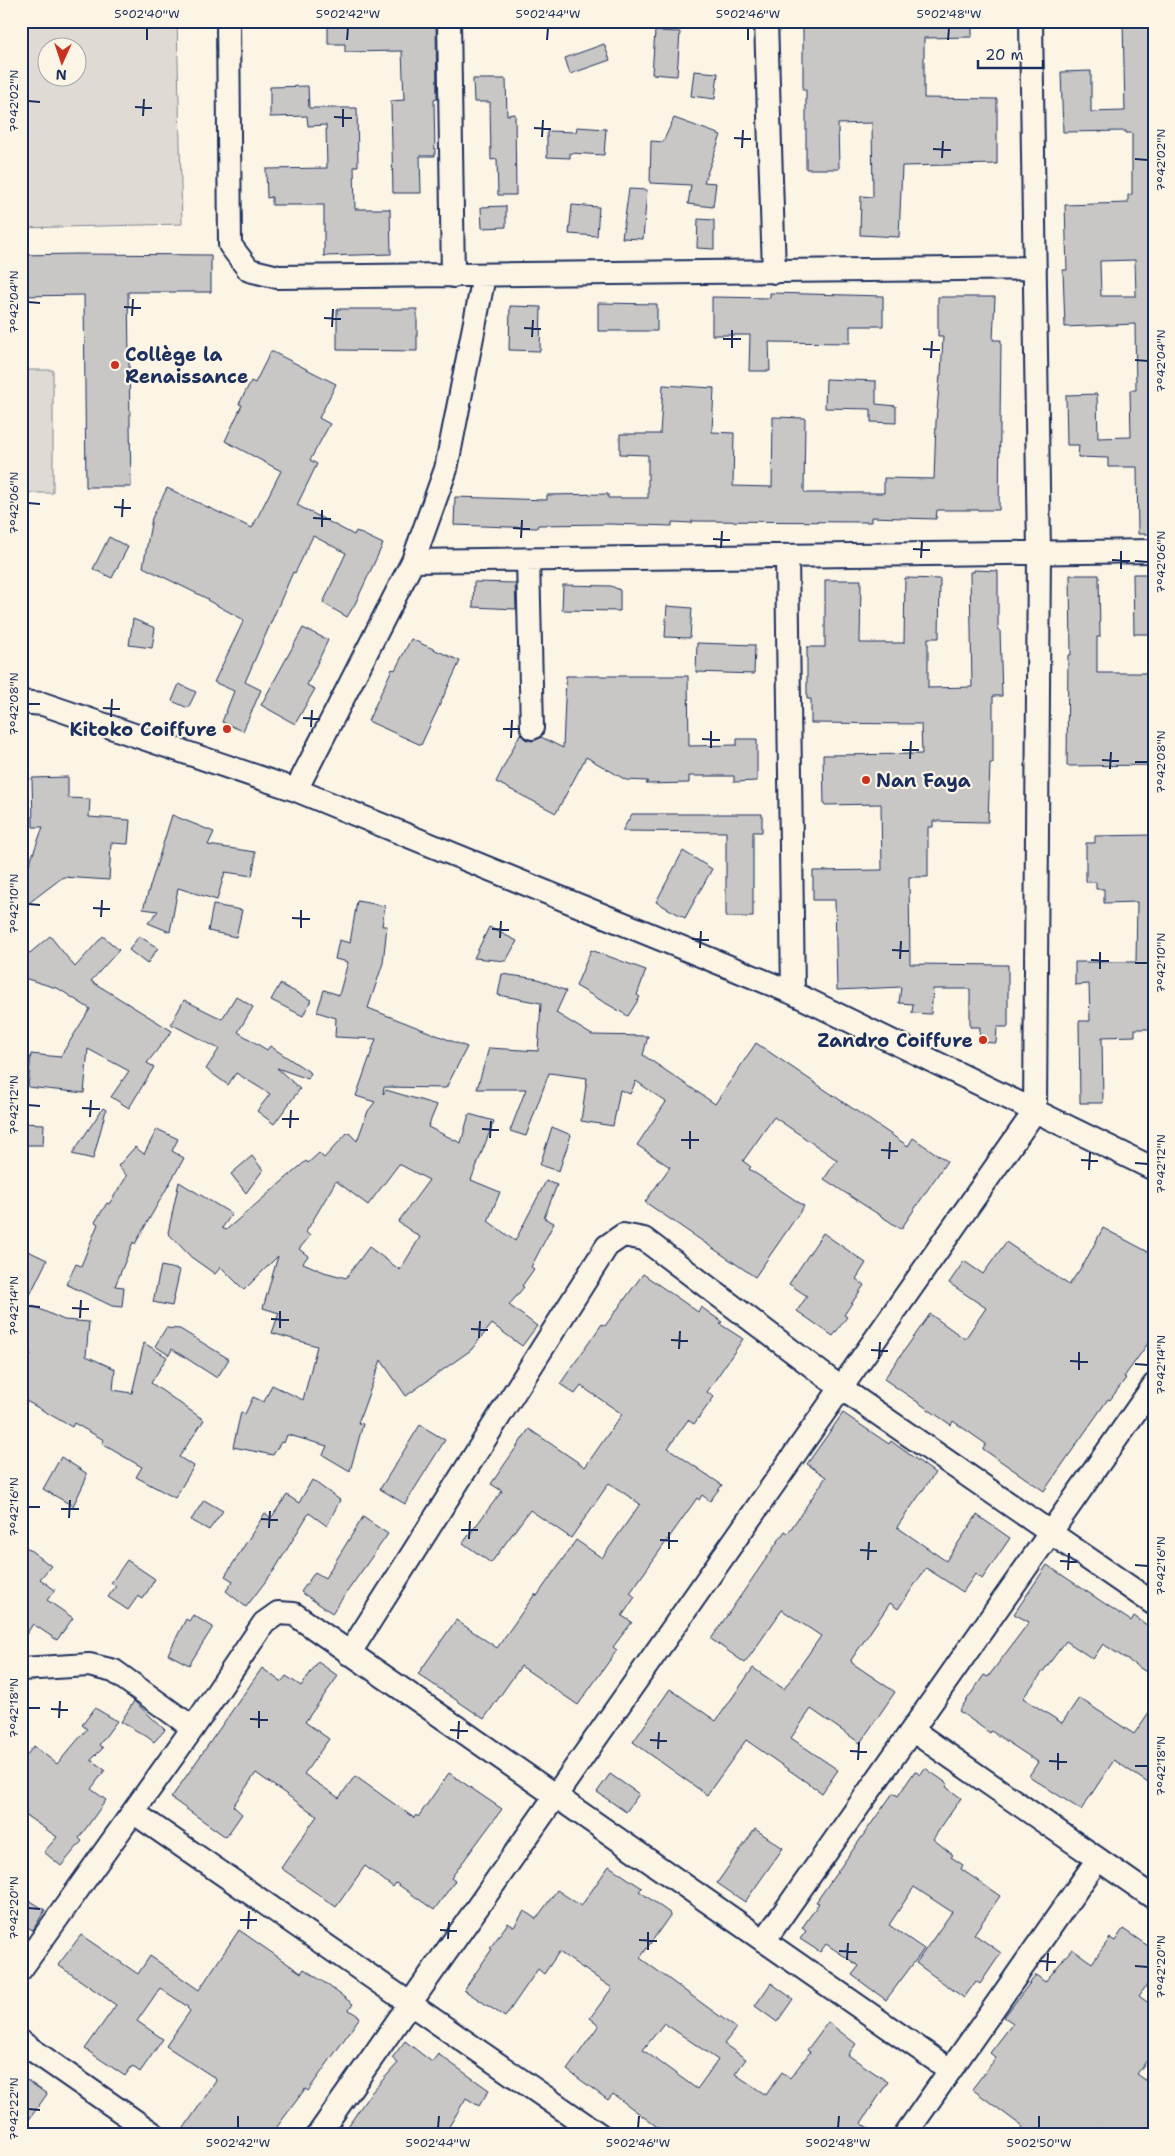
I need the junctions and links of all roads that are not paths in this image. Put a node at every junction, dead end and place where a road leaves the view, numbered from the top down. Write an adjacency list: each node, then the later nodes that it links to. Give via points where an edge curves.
1 (228, 21): 7 (street, via 230,245 249,270 278,277)
2 (448, 21): 7 (street)
3 (766, 21): 6 (street)
4 (1031, 21): 5 (street)
5 (1034, 268): 6 (street); 10 (street)
6 (774, 272): 8 (street)
7 (453, 276): 8 (street)
8 (484, 276): 13 (street, via 446,469)
9 (1154, 551): 10 (street)
10 (1039, 552): 11 (street); 18 (street)
11 (786, 556): 12 (street); 17 (street)
12 (528, 560): 13 (street); 15 (street)
13 (413, 561): 16 (street)
14 (21, 702): 16 (street, via 43,704)
15 (532, 728)
16 (296, 790): 17 (street)
17 (793, 994): 18 (street)
18 (1035, 1111): 19 (street); 21 (street)
19 (1154, 1168)
20 (1154, 1384): 22 (street)
21 (841, 1388): 22 (street); 24 (street, via 644,1239 623,1235 606,1246); 28 (street)
22 (1050, 1532): 23 (street); 27 (street)
23 (1154, 1604)
24 (349, 1654): 26 (street, via 294,1614 278,1613 264,1623); 28 (street)
25 (21, 1670): 26 (street, via 89,1665 114,1671)
26 (193, 1728): 29 (street)
27 (912, 1730): 30 (street); 32 (street)
28 (555, 1796): 32 (street); 34 (street)
29 (133, 1812): 33 (street); 34 (street)
30 (1098, 1859): 31 (street); 36 (street)
31 (1154, 1898)
32 (764, 1941): 36 (street)
33 (21, 1969)
34 (410, 2003): 38 (street); 39 (street)
35 (21, 2042): 37 (street)
36 (950, 2070): 40 (street)
37 (155, 2135)
38 (318, 2135)
39 (600, 2135)
40 (905, 2135)

